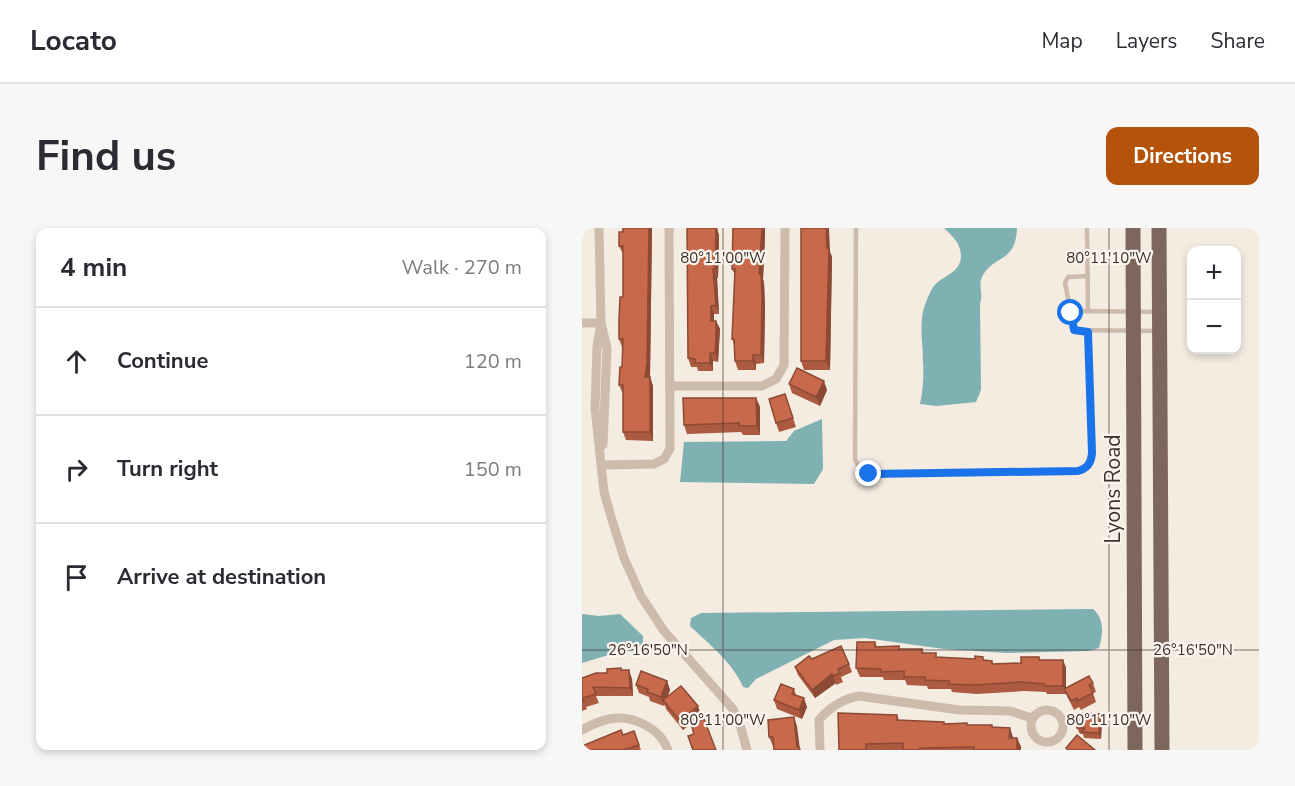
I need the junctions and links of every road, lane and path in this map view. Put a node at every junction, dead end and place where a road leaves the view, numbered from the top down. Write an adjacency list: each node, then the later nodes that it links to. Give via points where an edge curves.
1 (598, 228): 14 (street)
2 (669, 228): 18 (street)
3 (785, 228): 18 (street, via 784,365 776,379 762,386)
4 (856, 228): 17 (lane, via 855,459 861,471 869,474 1084,469 1092,453)
5 (1087, 228): 8 (lane)
6 (1133, 228): 10 (main road, Lyons Road)
7 (1159, 228): 11 (main road)
8 (1088, 276): 9 (lane); 12 (lane, via 1073,276 1065,283)
9 (1088, 311): 10 (lane); 12 (lane)
10 (1133, 312): 11 (lane); 15 (main road, Lyons Road)
11 (1160, 312): 16 (main road)
12 (1073, 316): 17 (lane, via 1074,330)
13 (582, 323): 14 (street)
14 (601, 323): 19 (street); 20 (street, via 607,348)
15 (1133, 330): 16 (lane); 17 (lane); 23 (main road, Lyons Road)
16 (1160, 331): 22 (main road)
17 (1088, 332)
18 (670, 386): 21 (street, via 670,449 664,459 654,464)
19 (595, 394): 20 (lane); 21 (street)
20 (606, 394): 21 (street)
21 (602, 465): 27 (street, via 612,520 641,596 664,631 733,709)
22 (1162, 623): 23 (main road); 30 (main road)
23 (1134, 624): 29 (main road, Lyons Road)
24 (1032, 718): 28 (street, via 1010,711 950,709 859,696 826,711 819,720)
25 (582, 730): 26 (street, via 608,719 628,719 647,725)
26 (668, 750)
27 (747, 750)
28 (820, 750)
29 (1135, 750)
30 (1162, 750)

